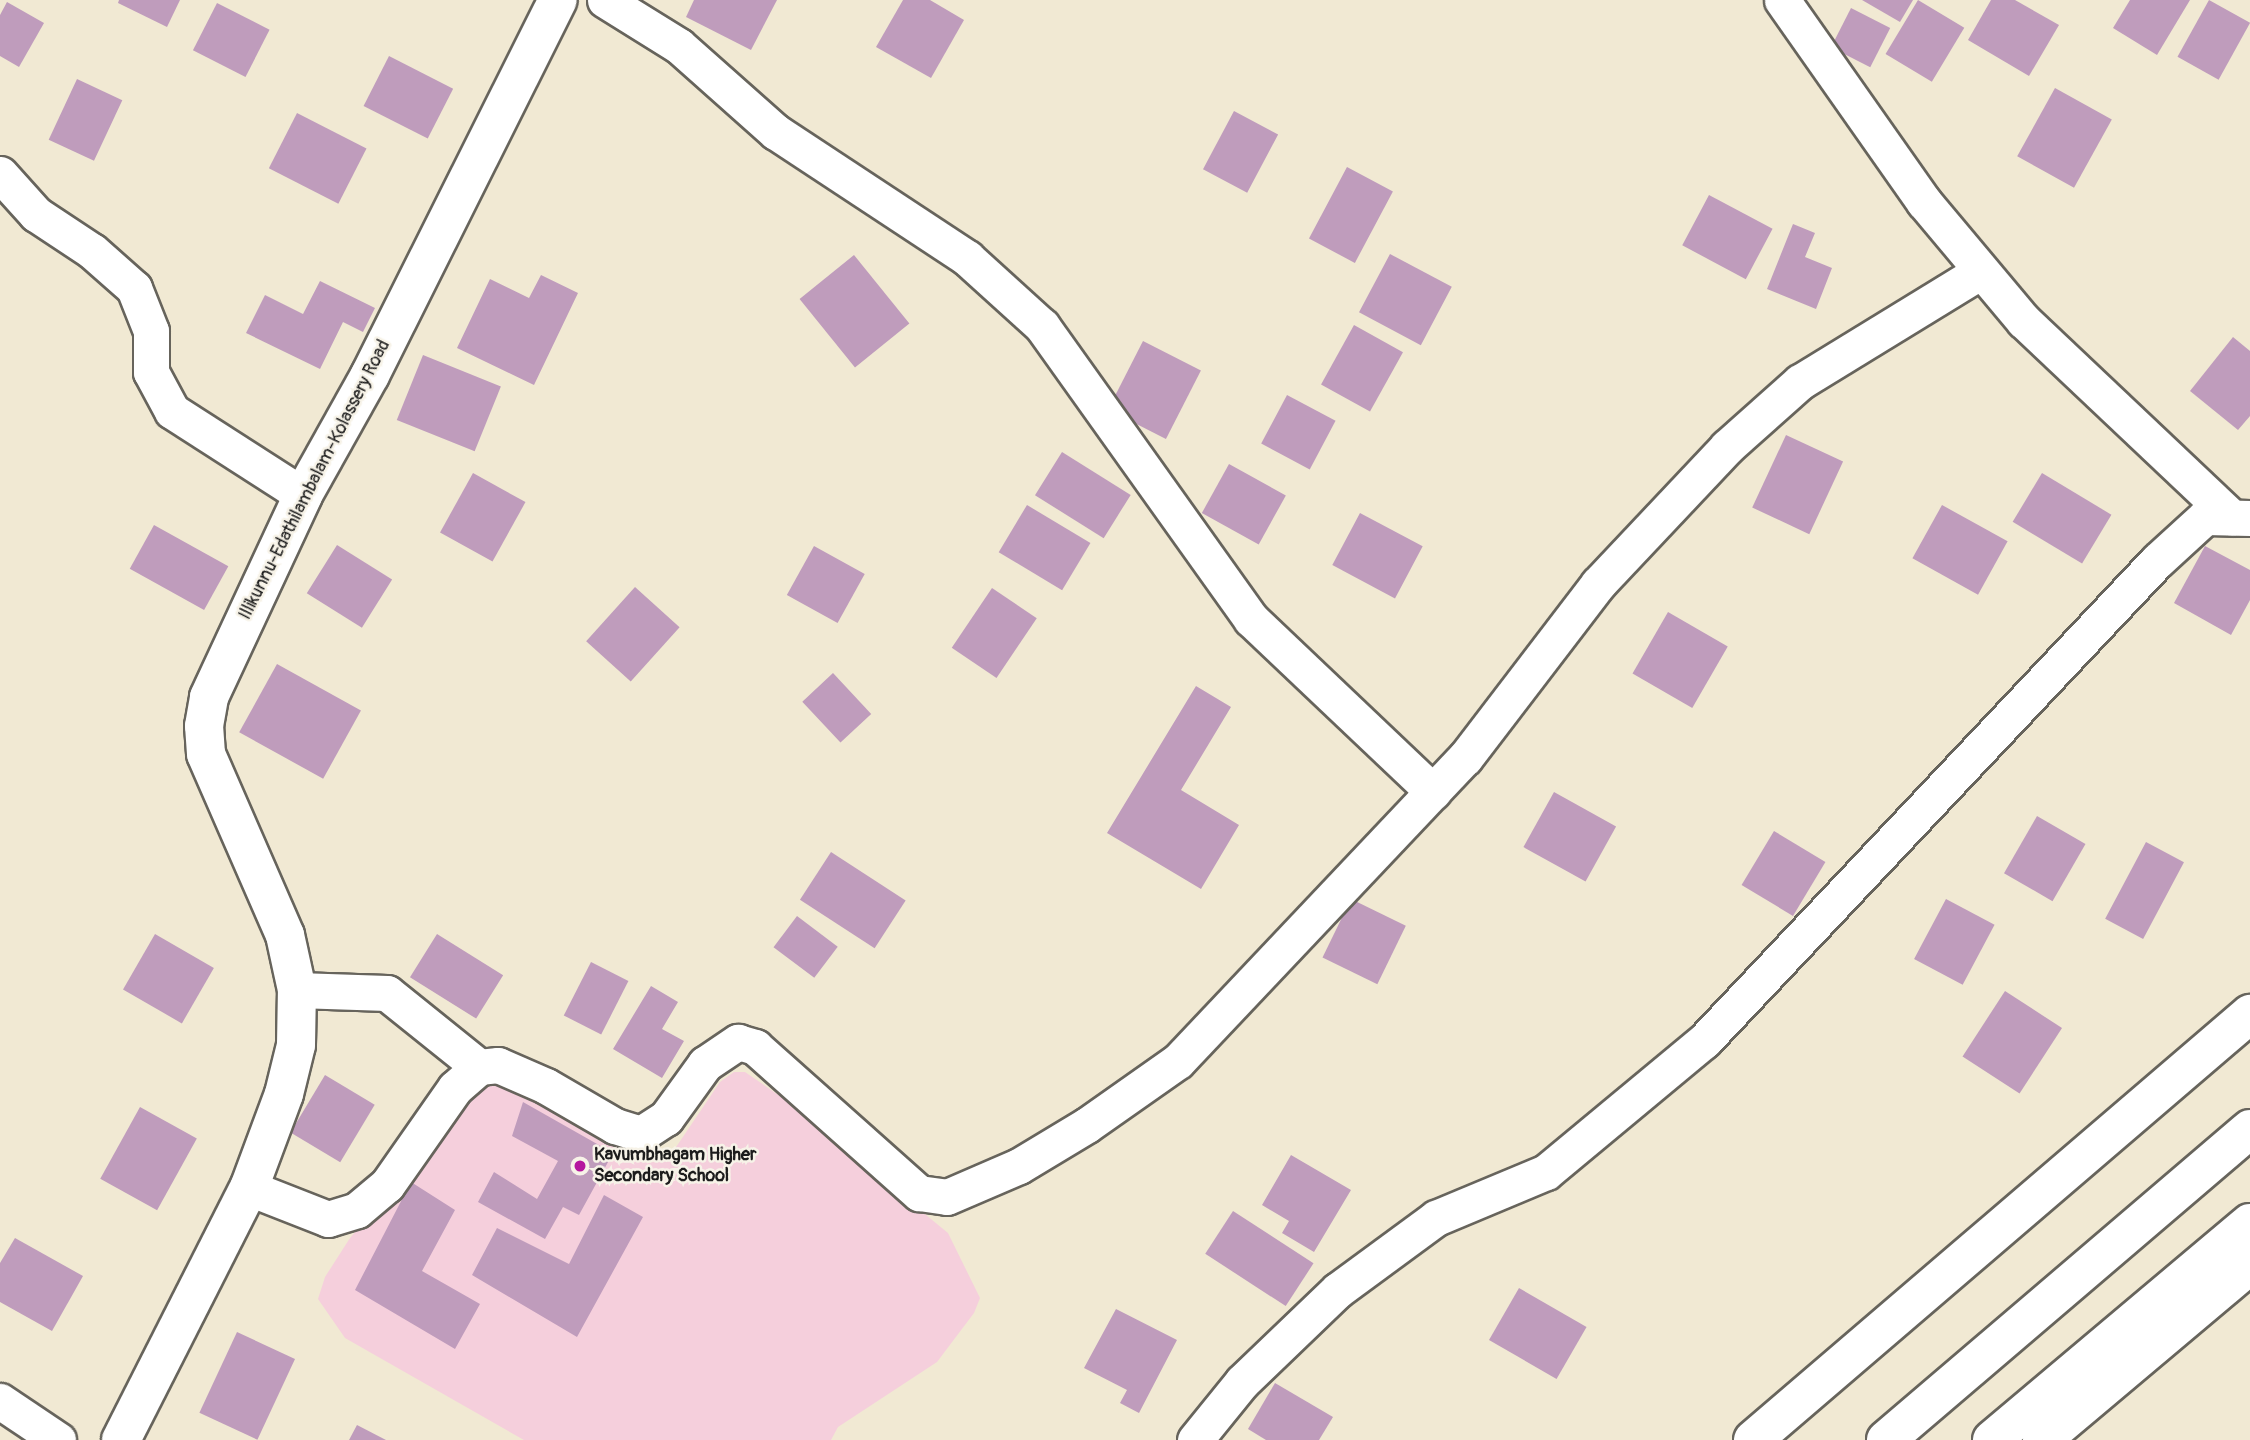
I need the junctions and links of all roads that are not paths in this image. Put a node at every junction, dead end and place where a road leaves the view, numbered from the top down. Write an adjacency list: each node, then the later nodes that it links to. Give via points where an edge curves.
1 (558, 0): 6 (main road, Illikunnu-Edathilambalam-Kolassery Road, via 370,375)
2 (605, 0): 8 (street, via 679,46 776,132 967,258 1042,326 1251,619)
3 (1782, 0): 5 (street, via 1924,202)
4 (0, 174): 6 (street, via 36,214 92,251 134,288 151,331 151,372 172,411)
5 (1982, 271): 7 (street, via 2024,321); 8 (street, via 1800,382 1727,447 1598,584 1533,663 1465,758)
6 (303, 495): 9 (main road, Illikunnu-Edathilambalam-Kolassery Road, via 238,628 209,697 204,726 206,754 285,935)
7 (2241, 518): 19 (street, via 2205,517 2157,561 1704,1041 1546,1172 1436,1218 1338,1290 1242,1382)
8 (1433, 792): 11 (street, via 1178,1061 1030,1159 947,1197 919,1193 755,1047 738,1042 705,1064 666,1118 641,1134 615,1126 546,1086 498,1065)
9 (297, 990): 11 (street, via 387,993); 13 (main road, Illikunnu-Edathilambalam-Kolassery Road, via 293,1057)
10 (2250, 1014): 20 (main road)
11 (479, 1068): 13 (street, via 455,1088 387,1185 357,1210 328,1219)
12 (2250, 1129): 21 (main road)
13 (249, 1188): 18 (main road, Illikunnu-Edathilambalam-Kolassery Road)
14 (2250, 1223): 22 (main road)
15 (2250, 1265): 23 (main road)
16 (0, 1401): 17 (street)
17 (58, 1440)
18 (121, 1440)
19 (1195, 1440)
20 (1753, 1440)
21 (1886, 1440)
22 (1992, 1440)
23 (2042, 1440)

